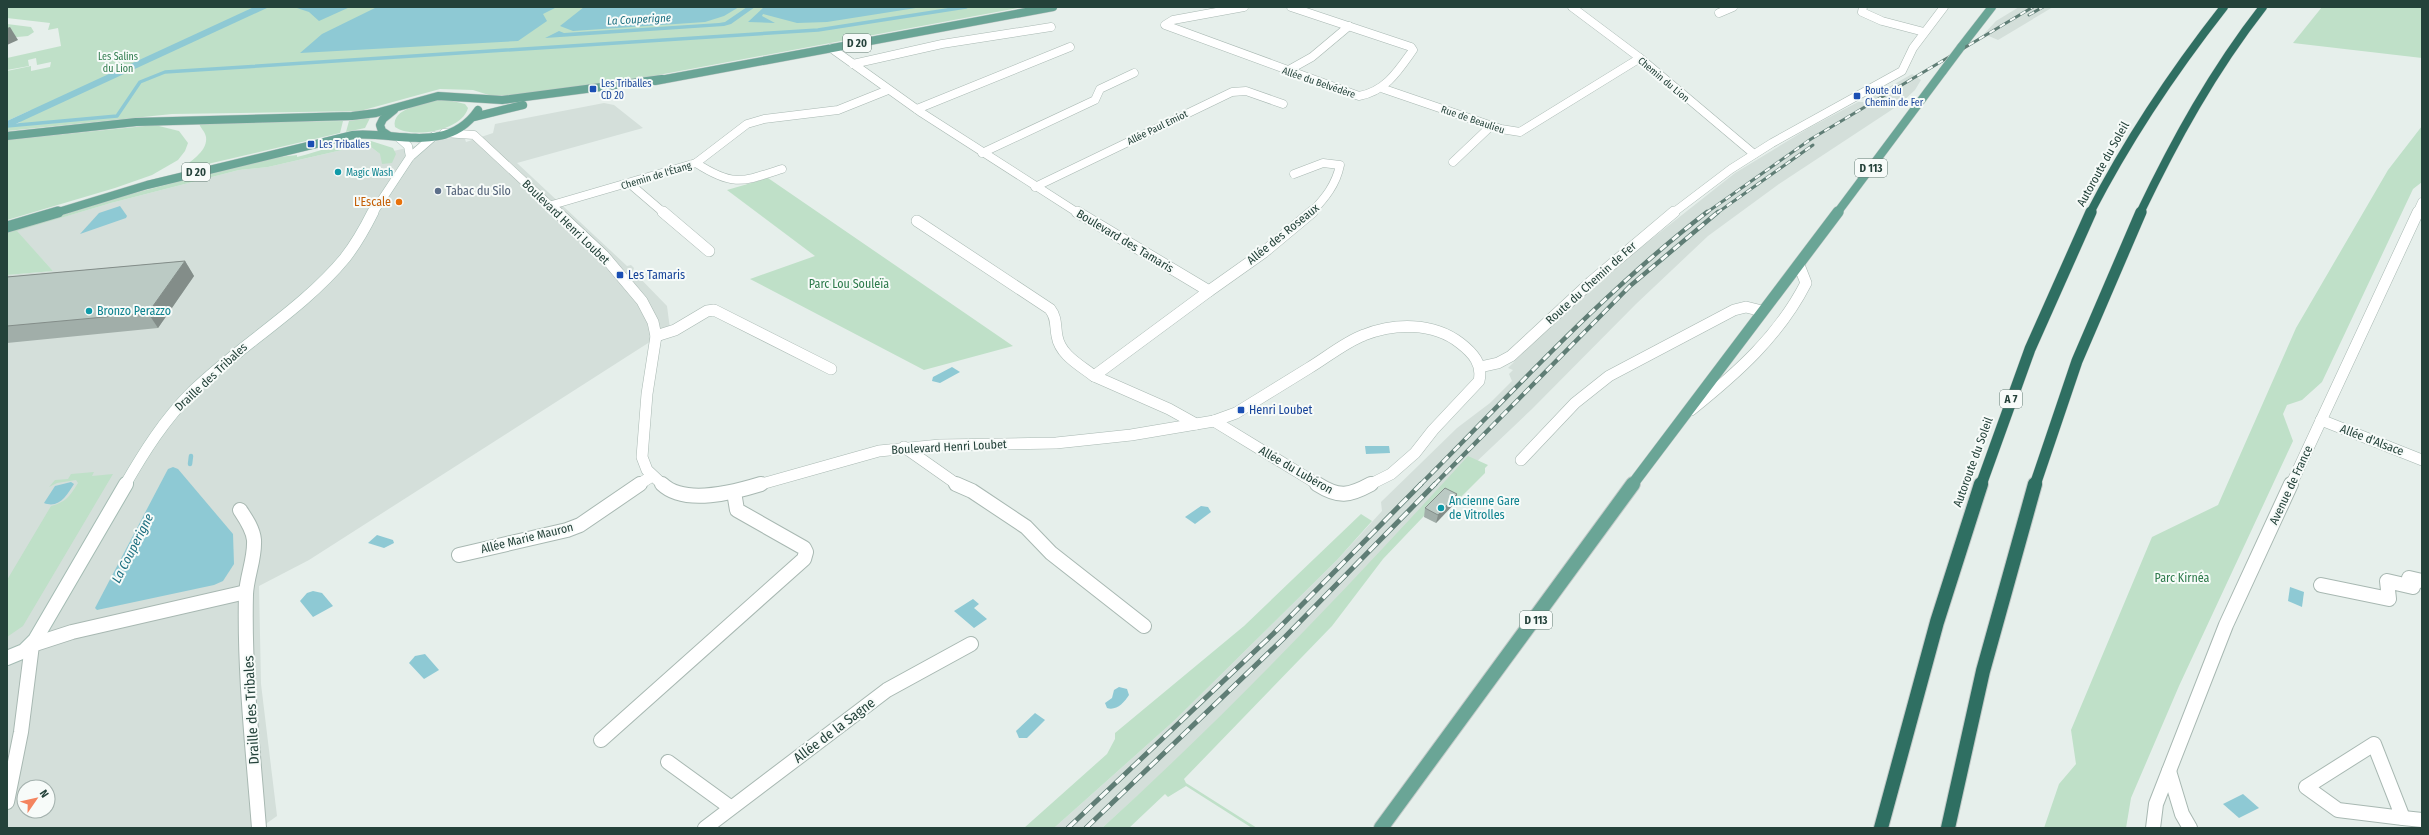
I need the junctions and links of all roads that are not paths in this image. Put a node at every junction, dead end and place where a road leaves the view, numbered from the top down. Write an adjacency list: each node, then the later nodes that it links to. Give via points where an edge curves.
1 (1053, 7): 15 (main road, D 20)
2 (1244, 7): 19 (street, Allée du Belvédère, via 1173,20 1165,24)
3 (1291, 7): 12 (street)
4 (1572, 7): 17 (street, Chemin du Lion)
5 (1733, 7): 11 (street)
6 (1864, 7): 14 (street, via 1862,12 1874,19)
7 (1944, 7): 14 (street, Route du Chemin de Fer)
8 (1992, 7): 50 (main road, D 113, bridge)
9 (2224, 7): 85 (highway, Autoroute du Soleil / A 7, via 2188,53 2126,146 2054,289 1977,491 1943,596 1906,726)
10 (2263, 7): 86 (highway, via 2222,62 2170,151 2106,286 2065,395 2028,512 1991,645)
11 (1719, 13)
12 (1349, 26): 19 (street, via 1312,56); 22 (street, via 1413,48)
13 (1051, 27): 18 (street, via 942,44)
14 (1924, 32): 37 (street, Route du Chemin de Fer, via 1902,71)
15 (831, 48): 18 (street, Boulevard des Tamaris); 21 (main road, D 20)
16 (1070, 48): 27 (street)
17 (1640, 58): 29 (street, Rue de Beaulieu, via 1524,131 1514,132); 37 (street, Chemin du Lion)
18 (853, 64): 23 (street, Boulevard des Tamaris)
19 (1287, 71): 22 (street, Allée du Belvédère, via 1352,95 1370,95)
20 (1134, 73): 36 (street, via 1100,89 1095,100)
21 (662, 79): 24 (main road, D 20, via 512,100); 28 (main road, D 20, via 518,106)
22 (1384, 88): 29 (street, Rue de Beaulieu)
23 (888, 90): 27 (street, Boulevard des Tamaris); 40 (street, Chemin de l'Étang, via 838,110 764,119 747,124)
24 (472, 99): 26 (main road, via 451,95 438,96); 28 (main road, via 478,110)
25 (1283, 104): 44 (street, Allée Paul Emiot, via 1246,91 1232,92)
26 (398, 107): 31 (main road, via 386,116 380,125 382,131); 33 (main road, via 352,116 199,118)
27 (917, 109): 36 (street, Boulevard des Tamaris)
28 (473, 118): 30 (main road); 32 (street)
29 (1491, 126): 39 (street)
30 (444, 133): 32 (street); 34 (main road)
31 (388, 135): 35 (main road); 48 (main road, D 20, via 353,135 231,163)
32 (474, 135): 46 (street, Boulevard Henri Loubet)
33 (7, 136)
34 (434, 136): 35 (main road); 38 (street, Draille des Tribales)
35 (399, 138): 38 (street, via 408,146)
36 (982, 153): 44 (street, Boulevard des Tamaris)
37 (1754, 154): 54 (street, Route du Chemin de Fer, via 1663,220 1583,287 1511,356 1498,363)
38 (410, 157): 73 (street, Draille des Tribales, via 344,259 312,290 192,392 153,437)
39 (1453, 162)
40 (696, 163): 41 (street, via 726,181 734,182); 43 (street, Chemin de l'Étang)
41 (782, 169)
42 (1294, 174): 51 (street, Allée des Roseaux, via 1324,163 1340,166 1340,176 1314,211 1274,244)
43 (629, 183): 46 (street, Chemin de l'Étang); 49 (street)
44 (1035, 187): 51 (street, Boulevard des Tamaris)
45 (2421, 204): 58 (street, Avenue de France)
46 (552, 205): 53 (street, Boulevard Henri Loubet, via 604,256 642,301 654,322)
47 (917, 221): 56 (street, via 929,226 1050,308 1057,318 1056,337 1060,346)
48 (7, 227)
49 (710, 251)
50 (1799, 265): 52 (main road, D 113); 57 (street, via 1806,283 1786,320 1743,367)
51 (1209, 291): 56 (street)
52 (1762, 311): 57 (main road, D 113); 62 (street, via 1746,307 1734,310 1626,366 1575,403)
53 (656, 336): 55 (street, via 675,330 707,311 714,310); 64 (street, Boulevard Henri Loubet, via 647,394 642,457)
54 (1480, 367): 59 (street, Boulevard Henri Loubet, via 1461,342 1444,333 1417,326 1384,328 1363,334 1236,413); 59 (street, Allée du Lubéron, via 1479,381 1415,453 1391,474 1367,488 1345,495 1325,489)
55 (831, 369)
56 (1094, 376): 60 (street, via 1170,409)
57 (1690, 411): 84 (main road, D 113, via 1616,507)
58 (2321, 420): 63 (street, Allée d'Alsace); 77 (street, Avenue de France, via 2226,625)
59 (1214, 421): 60 (street, Boulevard Henri Loubet)
60 (1196, 424): 61 (street, Boulevard Henri Loubet, via 1131,435 1056,443)
61 (904, 447): 65 (street, Boulevard Henri Loubet, via 878,451); 71 (street, via 949,480 972,491 1026,527 1051,553)
62 (1521, 460)
63 (2422, 460)
64 (652, 476): 65 (street, Boulevard Henri Loubet, via 666,488 682,493 713,496); 67 (street, Allée Marie Mauron, via 580,525)
65 (734, 492): 75 (street, via 737,510 804,548 804,559)
66 (240, 510): 70 (street, Draille des Tribales, via 254,538 254,558)
67 (459, 555)
68 (2422, 581): 69 (street, via 2409,578 2413,587 2387,581 2389,599)
69 (2321, 585)
70 (246, 592): 73 (street, via 72,632); 82 (street, Draille des Tribales, via 248,695)
71 (1144, 626)
72 (971, 644): 79 (street, Allée de la Sagne, via 887,690)
73 (32, 645): 74 (street); 78 (street, via 21,732)
74 (7, 658)
75 (601, 740)
76 (668, 762): 79 (street)
77 (2169, 771): 87 (street, Avenue de France, via 2156,804); 88 (street, via 2182,814)
78 (7, 802)
79 (730, 807): 83 (street, Allée de la Sagne)
80 (2403, 818): 80 (street, via 2374,744 2306,786 2338,810); 81 (street)
81 (2422, 820)
82 (259, 828)
83 (705, 828)
84 (1381, 828)
85 (1881, 828)
86 (1948, 828)
87 (2153, 828)
88 (2190, 828)

